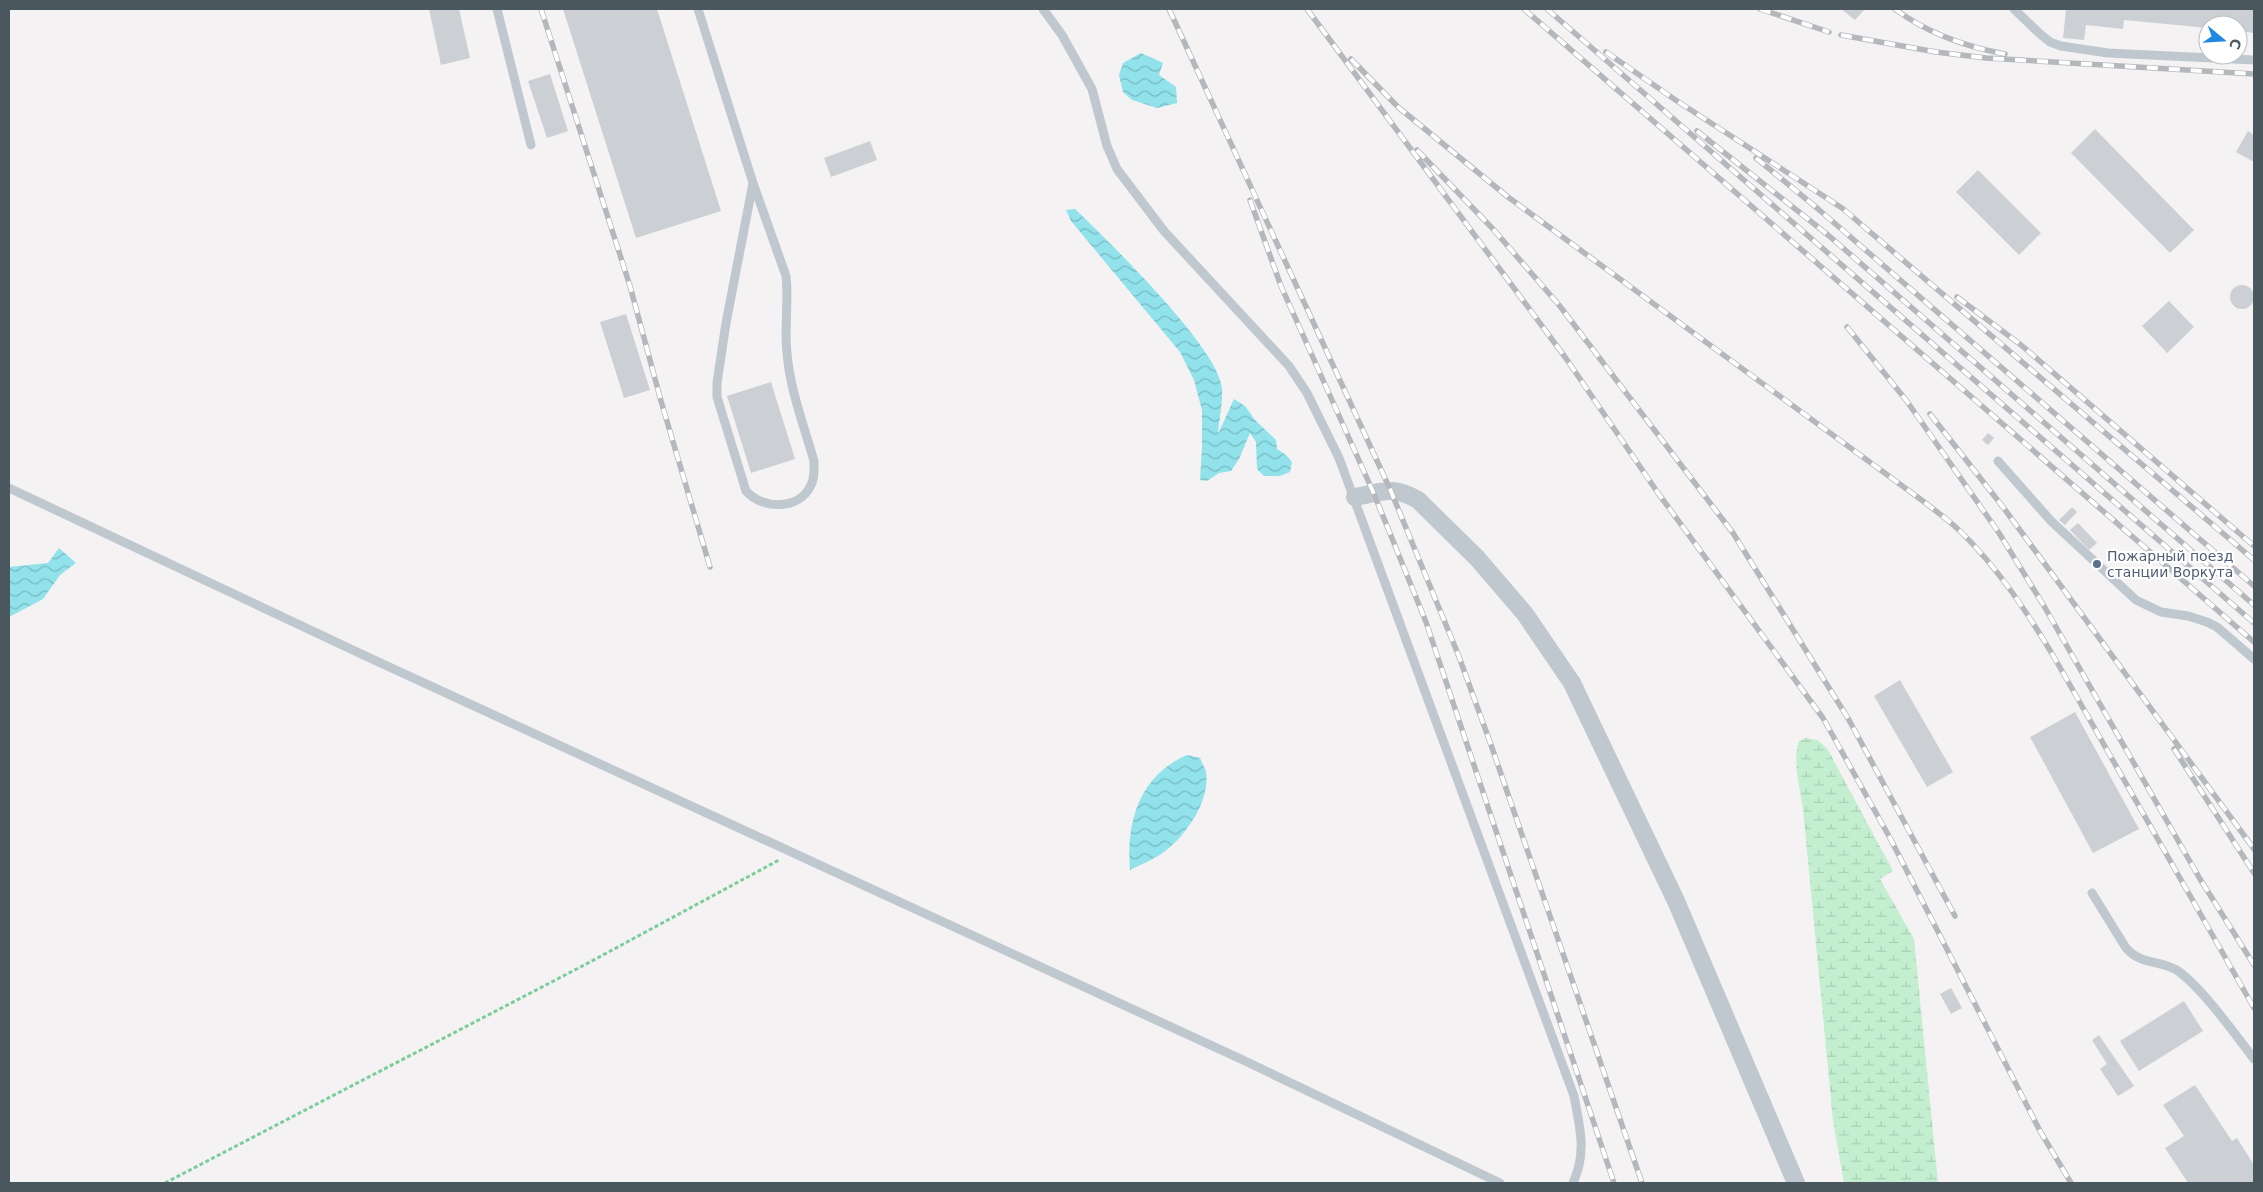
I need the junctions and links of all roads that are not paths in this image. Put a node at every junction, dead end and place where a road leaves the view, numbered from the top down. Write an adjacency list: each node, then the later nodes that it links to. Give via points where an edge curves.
1 (497, 9): 6 (lane)
2 (698, 9): 7 (lane)
3 (1043, 9): 10 (lane, via 1062,35 1092,89 1107,146 1117,169 1164,231 1289,366 1325,426)
4 (2014, 9): 5 (lane, via 2050,42 2061,46 2108,52)
5 (2254, 60)
6 (531, 145)
7 (753, 183): 7 (lane, via 786,276 785,328 790,374 814,461 812,484 805,494 783,504 765,504 746,490 717,397 726,322)
8 (1998, 461): 11 (lane, via 2051,521 2136,600 2161,612 2188,616 2217,627)
9 (9, 488): 14 (lane, via 1243,1060)
10 (1355, 497): 15 (lane, via 1574,1096 1583,1148); 16 (street, via 1390,489 1418,500 1477,558 1525,614 1572,683 1676,901)
11 (2254, 659)
12 (2092, 893): 13 (lane, via 2133,956 2167,965 2189,980)
13 (2254, 1059)
14 (1500, 1183)
15 (1573, 1183)
16 (1796, 1183)

